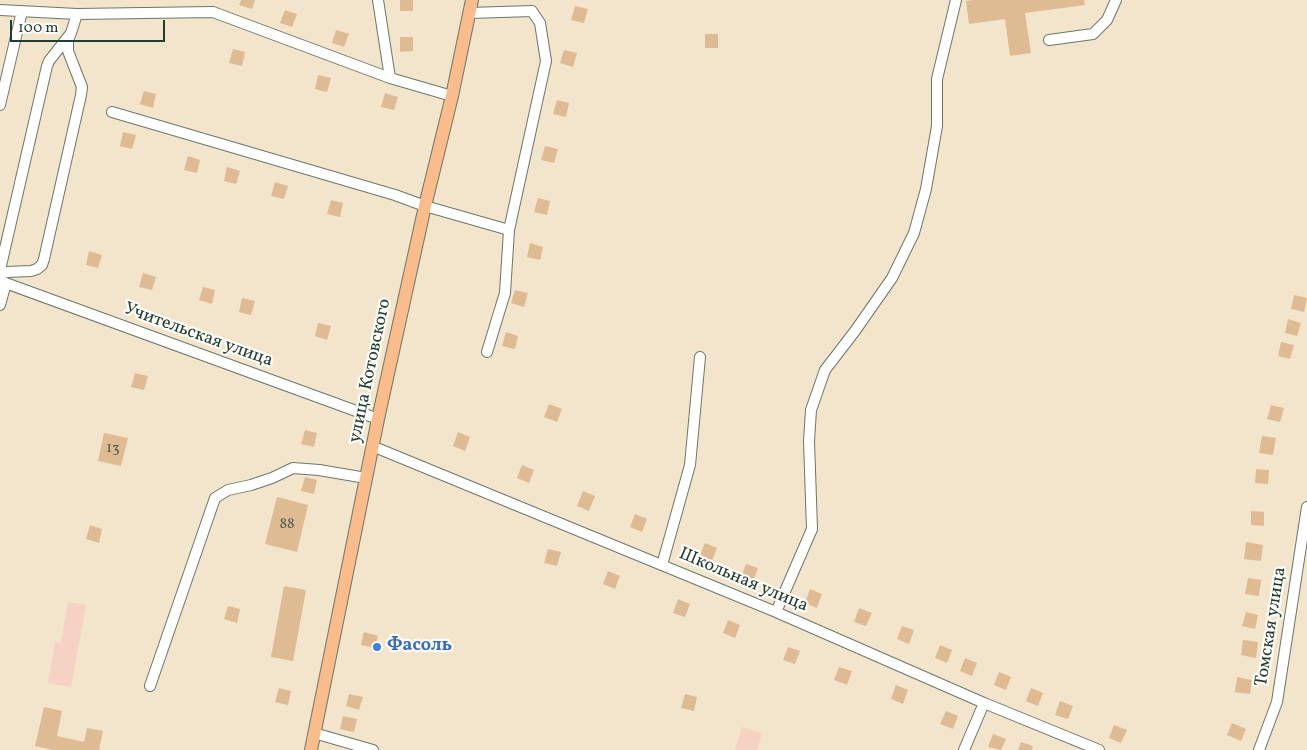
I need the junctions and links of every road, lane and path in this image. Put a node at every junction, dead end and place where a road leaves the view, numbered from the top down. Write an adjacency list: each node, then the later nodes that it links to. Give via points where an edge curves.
1 (378, 0): 11 (street)
2 (472, 0): 7 (main road, улица Котовского)
3 (956, 0): 27 (street, via 937,79 937,126 926,189 914,232 892,278 826,370 811,410 812,530)
4 (1116, 0): 10 (street, via 1108,20 1092,34)
5 (0, 10): 6 (street)
6 (22, 11): 8 (street); 13 (street)
7 (469, 13): 12 (main road, улица Котовского); 16 (street, via 532,12 540,23 546,61)
8 (77, 14): 9 (street); 11 (street, via 213,12)
9 (71, 33): 17 (street, via 46,66); 18 (street, via 68,51 82,87 44,259 37,269 7,272)
10 (1049, 40)
11 (390, 78): 12 (street)
12 (452, 96): 15 (main road, улица Котовского)
13 (0, 105)
14 (112, 112): 15 (street)
15 (425, 206): 16 (street); 22 (main road, улица Котовского)
16 (508, 230): 20 (street, via 505,292)
17 (0, 270)
18 (2, 280): 19 (street); 22 (street, Учительская улица)
19 (0, 305)
20 (487, 352)
21 (700, 357): 26 (street, via 690,465)
22 (378, 419): 23 (main road, улица Котовского)
23 (372, 446): 24 (main road, улица Котовского); 26 (street, Школьная улица)
24 (366, 478): 28 (street, via 293,468 272,478 228,490 214,498); 30 (main road, улица Котовского)
25 (1307, 507): 35 (street, Томская улица, via 1277,702)
26 (662, 565): 27 (street, Школьная улица)
27 (776, 612): 29 (street, Школьная улица)
28 (150, 686)
29 (984, 703): 33 (street); 34 (street, Школьная улица)
30 (314, 733): 31 (main road, улица Котовского); 32 (street)
31 (311, 750)
32 (373, 750)
33 (964, 750)
34 (1099, 750)
35 (1258, 750)

